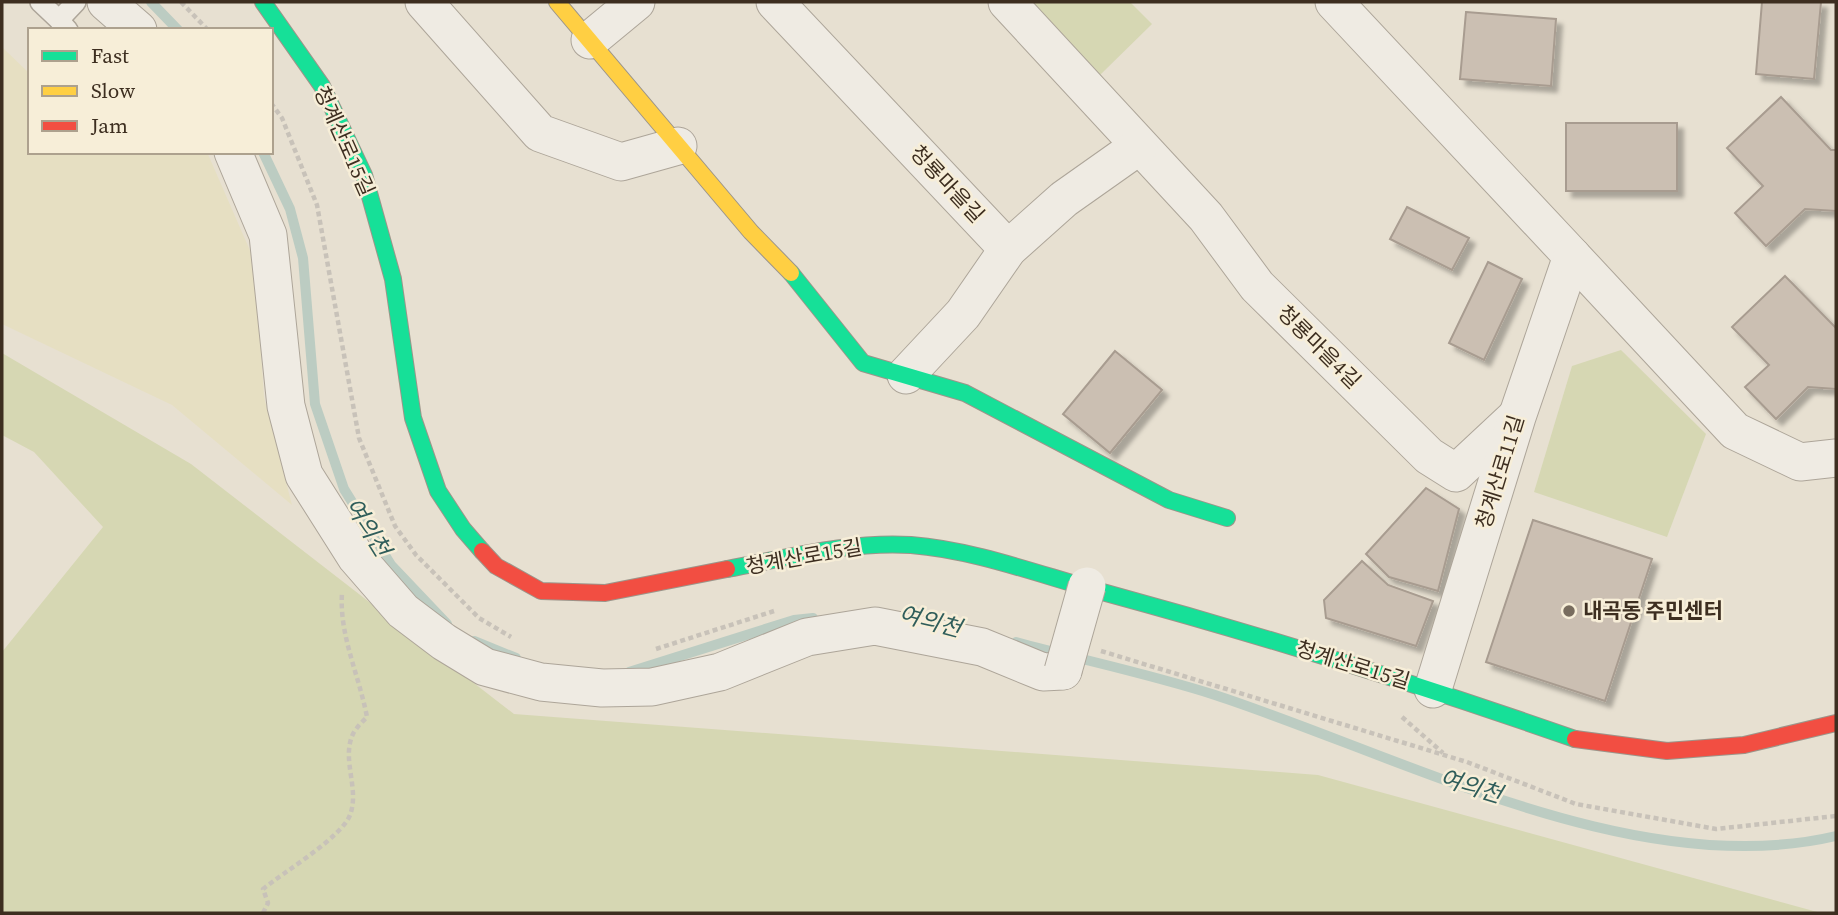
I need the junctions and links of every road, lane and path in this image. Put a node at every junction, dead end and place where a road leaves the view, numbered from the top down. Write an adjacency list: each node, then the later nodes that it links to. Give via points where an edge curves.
1 (40, 2): 12 (lane)
2 (76, 2): 12 (lane)
3 (106, 2): 13 (street)
4 (180, 2): 14 (path)
5 (262, 2): 26 (street, 청계산로15길, via 321,86 364,175 393,279 413,418 438,491 496,566 541,591 605,593 826,550 910,544)
6 (424, 2): 16 (street, via 540,133 621,162)
7 (557, 2): 15 (street)
8 (636, 2): 15 (street)
9 (775, 2): 19 (street, 청룡마을길)
10 (1007, 2): 17 (street, 청룡마을4길)
11 (1334, 2): 20 (street)
12 (63, 25)
13 (136, 28)
14 (206, 28)
15 (590, 40): 16 (street)
16 (678, 146): 21 (street, via 806,288 863,363)
17 (1139, 146): 19 (street, via 1064,199); 22 (street, 청룡마을4길, via 1206,217 1257,286 1429,456 1456,473)
18 (234, 154): 26 (street, bridge, via 268,235 286,406 304,475 356,557 403,611 485,667 541,682 652,687 720,672 807,637 875,626 982,647 1043,672 1063,671)
19 (1008, 249): 21 (street, via 963,314)
20 (1572, 256): 22 (street, 청계산로11길); 23 (street, via 1735,431 1800,462)
21 (906, 375): 24 (street, via 965,393 1169,500)
22 (1517, 417): 27 (street, 청계산로11길)
23 (1836, 458)
24 (1227, 518)
25 (342, 583): 29 (path, via 340,618 367,717 353,734 348,755 354,779 350,816 320,849 263,889 268,903)
26 (1087, 586): 27 (street, 청계산로15길)
27 (1433, 689): 28 (street, 청계산로15길, via 1576,738 1667,751 1744,745)
28 (1836, 723)
29 (263, 913)

